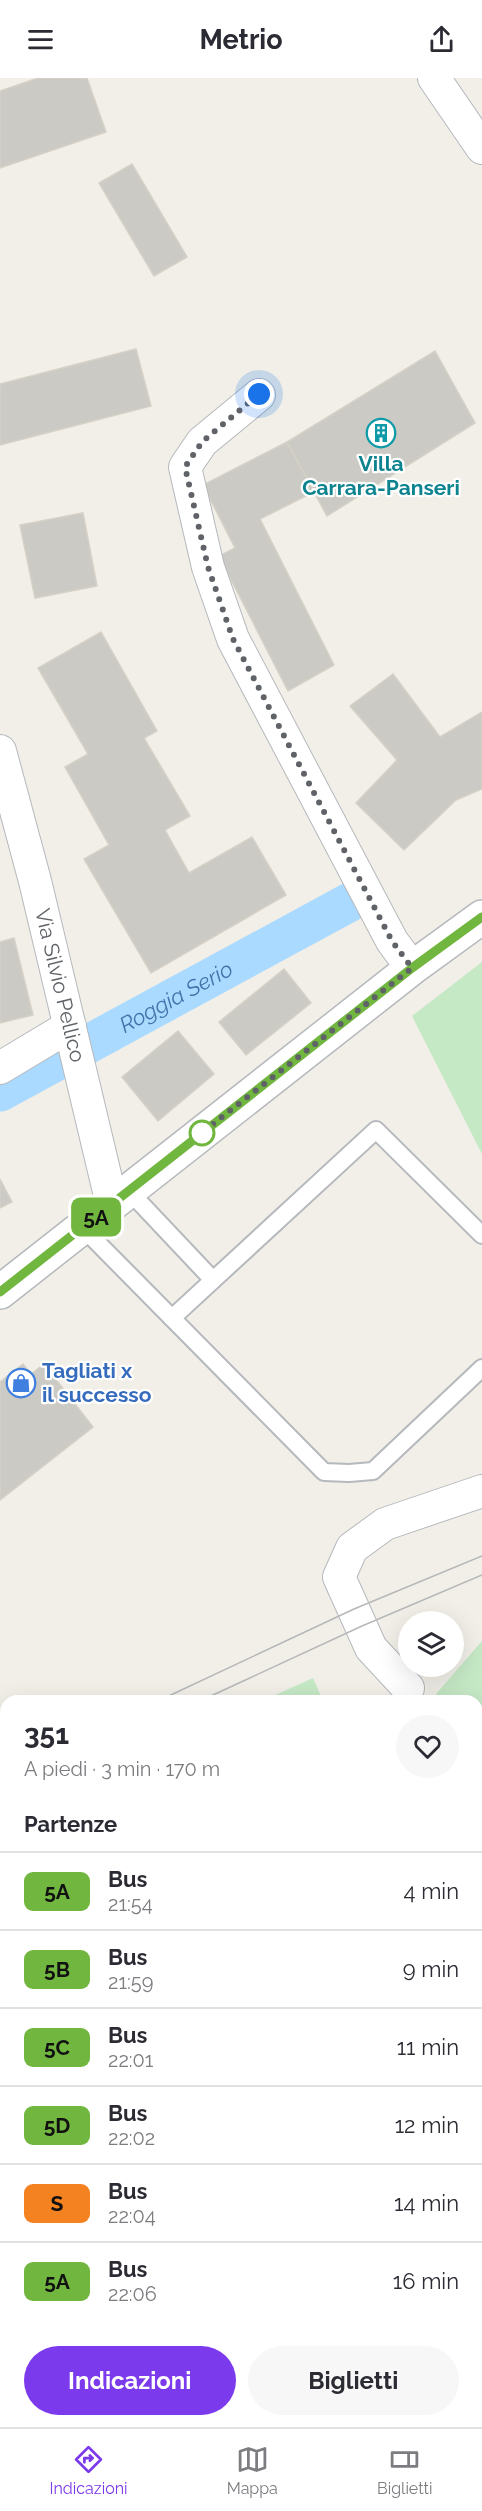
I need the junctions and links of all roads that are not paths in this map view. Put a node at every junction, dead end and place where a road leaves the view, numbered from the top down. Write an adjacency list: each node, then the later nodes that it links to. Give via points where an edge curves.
1 (434, 78): 2 (street)
2 (482, 148)
3 (259, 394): 6 (street, via 202,442 185,467 208,567 233,639 392,941)
4 (1, 762): 7 (street, Via Silvio Pellico)
5 (482, 916): 6 (street)
6 (418, 964): 9 (street)
7 (70, 1026): 8 (street); 9 (street, Via Silvio Pellico)
8 (0, 1068)
9 (121, 1197): 10 (street); 12 (lane)
10 (82, 1227): 13 (street); 14 (lane)
11 (482, 1235): 12 (lane, via 376,1130)
12 (213, 1280): 14 (lane)
13 (0, 1292)
14 (172, 1318): 15 (lane, via 324,1472 373,1471)
15 (482, 1368)
16 (482, 1491): 17 (street, via 385,1524 352,1548 339,1578 371,1648)
17 (408, 1688)

